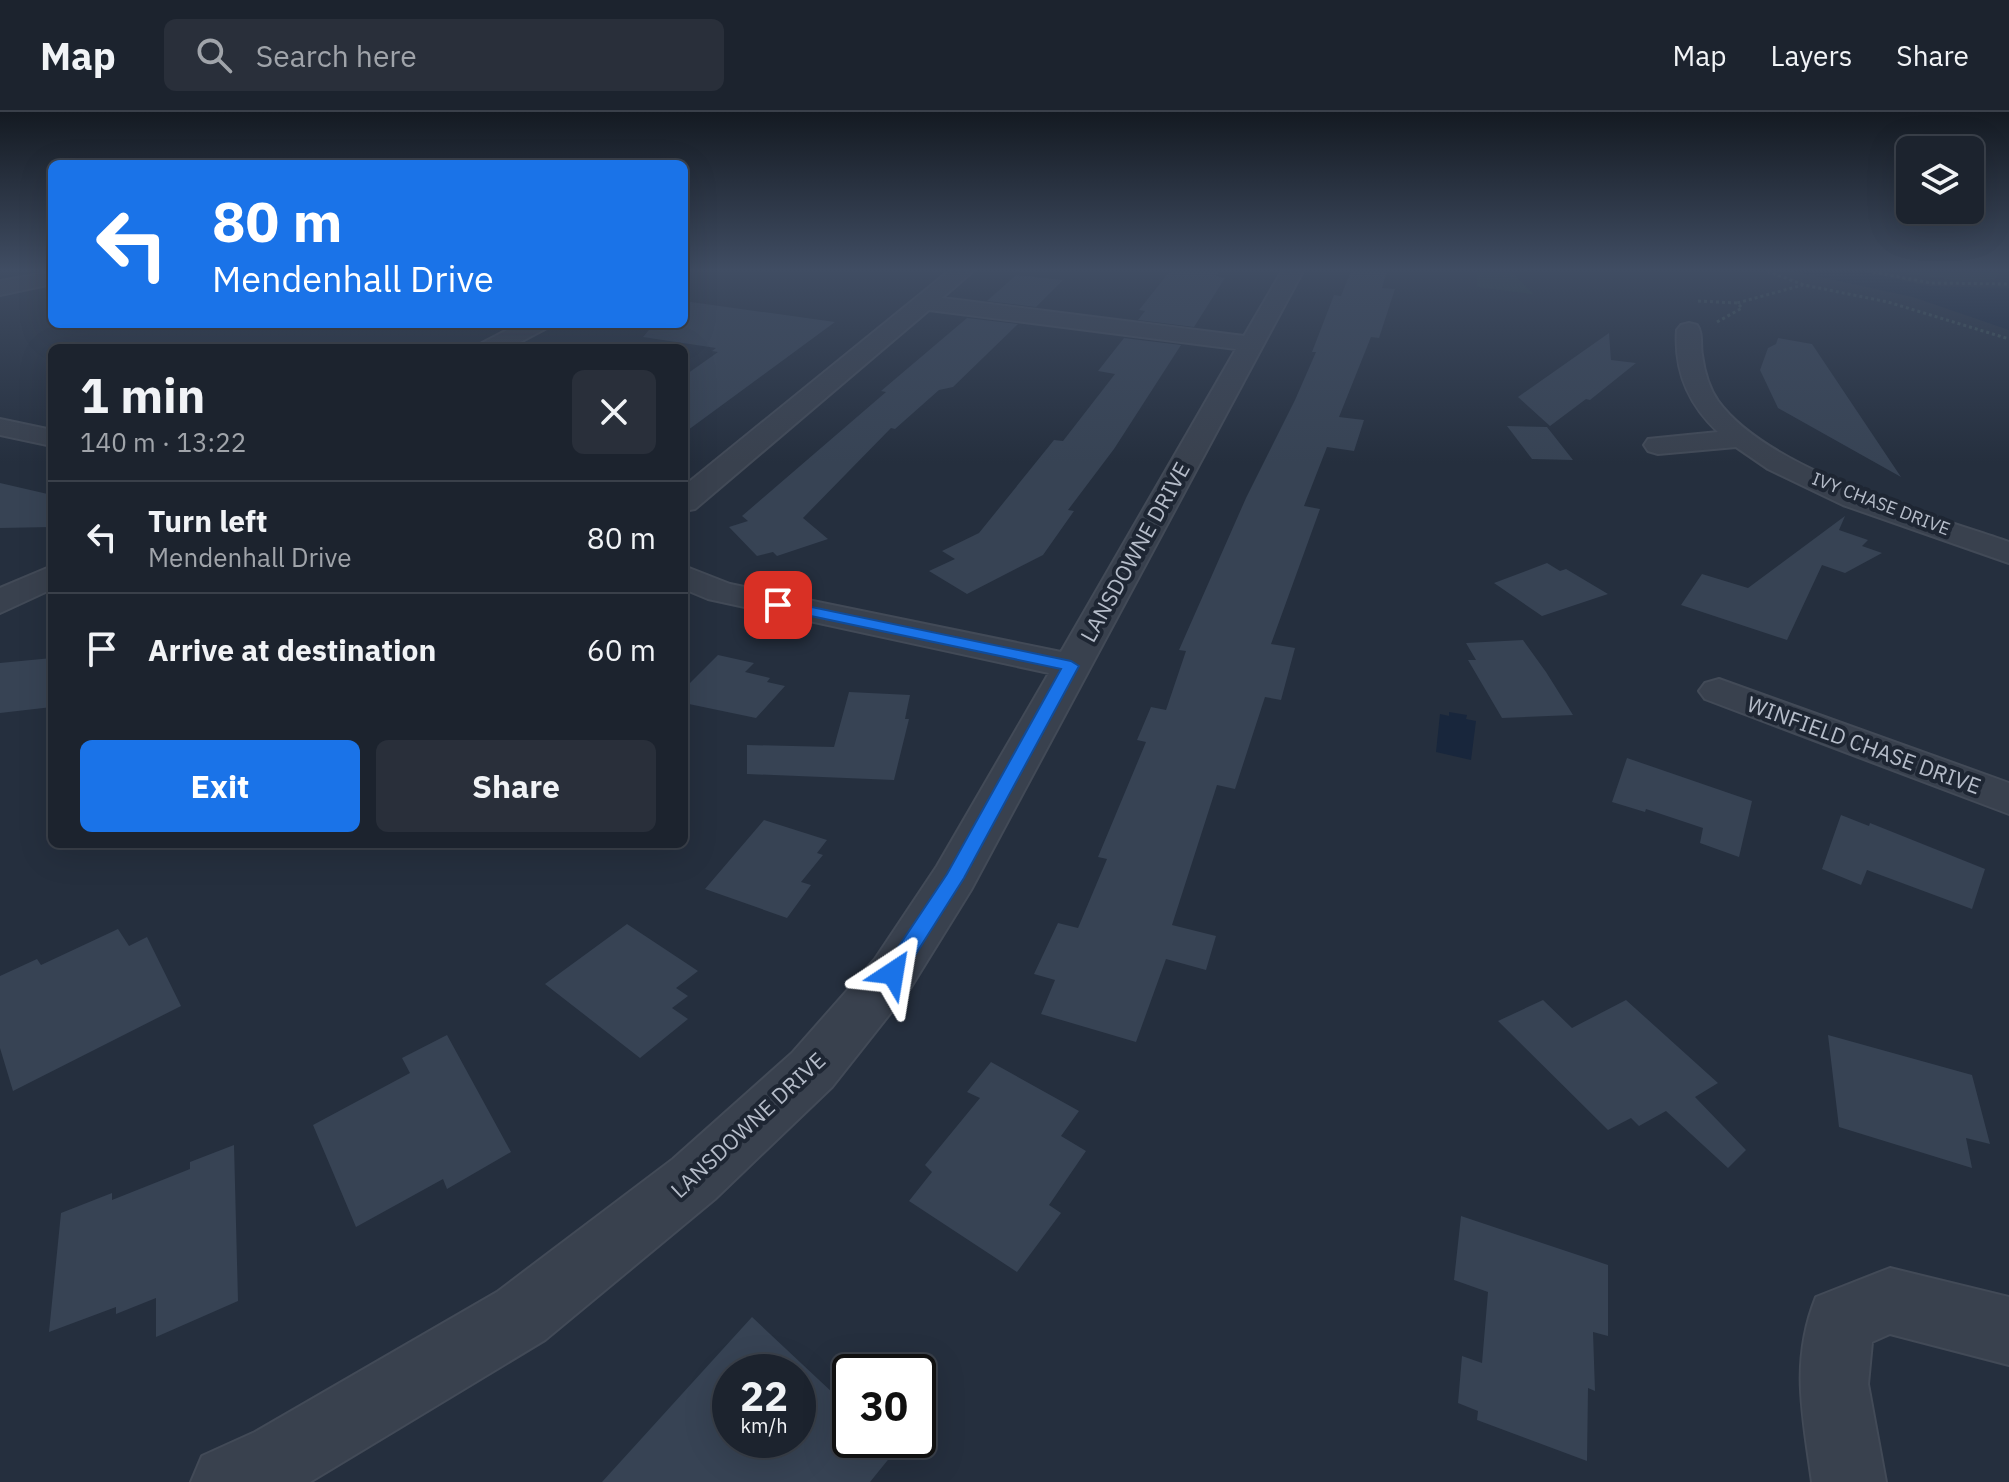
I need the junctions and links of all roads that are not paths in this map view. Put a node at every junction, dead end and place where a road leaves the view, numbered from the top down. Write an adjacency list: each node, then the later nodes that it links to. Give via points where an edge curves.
1 (886, 335): 10 (street)
2 (1179, 335): 5 (street)
3 (1256, 335): 5 (street, LANSDOWNE DRIVE)
4 (1689, 335): 8 (street, IVY CHASE DRIVE, via 1687,350 1700,392 1714,413)
5 (1251, 344): 15 (street, LANSDOWNE DRIVE)
6 (0, 427): 7 (street)
7 (48, 437)
8 (1743, 438): 9 (street); 11 (street, IVY CHASE DRIVE, via 1840,491)
9 (1658, 445)
10 (688, 499)
11 (2009, 553)
12 (48, 578): 14 (street)
13 (688, 578): 15 (street, via 720,592)
14 (0, 602)
15 (1071, 666): 19 (street, LANSDOWNE DRIVE, via 954,878 893,973 812,1070 694,1179 521,1316)
16 (1719, 691): 17 (street, WINFIELD CHASE DRIVE)
17 (2009, 799)
18 (2009, 1331): 20 (street, via 1890,1301 1840,1321 1833,1384)
19 (265, 1474)
20 (1849, 1482)

